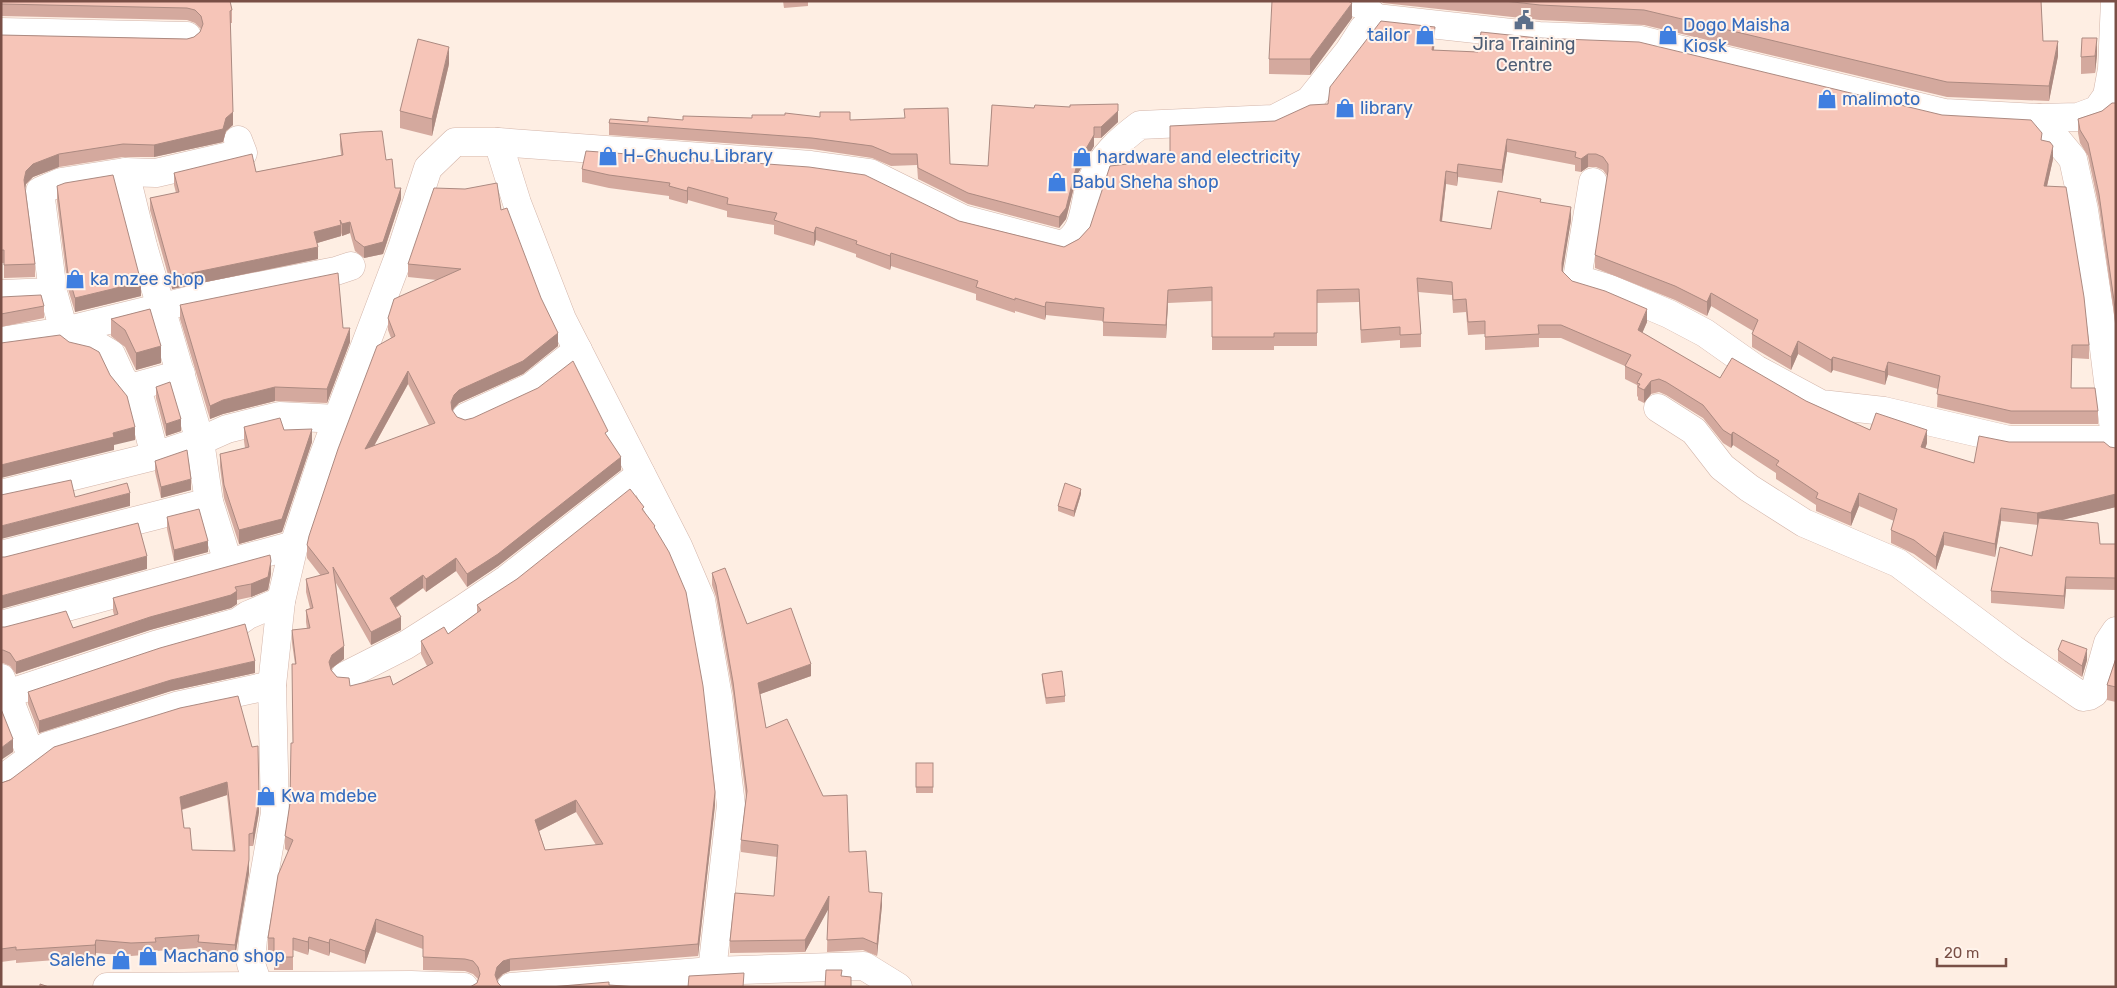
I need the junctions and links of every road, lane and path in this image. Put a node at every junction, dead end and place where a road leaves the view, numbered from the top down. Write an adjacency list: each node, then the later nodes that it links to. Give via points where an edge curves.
1 (1350, 1): 3 (street, via 1362,5)
2 (2116, 1): 6 (street, via 2108,96 2096,110 2078,117)
3 (1376, 18): 6 (street, via 1539,36 1641,40 1945,113); 8 (street, via 1363,29 1309,101 1274,119 1140,125 1106,156 1092,180 1079,230 1073,239 1062,245 963,219 870,173 811,165)
4 (1, 32): 5 (street)
5 (187, 36)
6 (2039, 118): 24 (street, via 2073,159 2099,308)
7 (238, 140): 9 (street, via 243,153 156,172)
8 (498, 142): 17 (street, via 517,204 562,319); 22 (street, via 455,142 428,168)
9 (125, 172): 12 (street, via 60,182 40,191); 14 (street)
10 (1594, 182): 24 (street, via 1577,279 1669,314 1705,333 1756,369 1821,404 1884,411 2008,440)
11 (351, 266): 14 (street)
12 (53, 292): 13 (street); 15 (street)
13 (1, 294)
14 (160, 307): 15 (street); 18 (street)
15 (64, 331): 16 (street); 19 (street, via 78,342 96,345 111,354)
16 (1, 341)
17 (578, 350): 21 (street, via 531,387); 26 (street)
18 (181, 374): 19 (street); 23 (street)
19 (130, 388): 25 (street, via 141,402)
20 (1658, 408): 34 (street, via 1694,431 1722,467 1750,488 1804,523 1898,563 2083,697 2094,692 2108,644)
21 (466, 417)
22 (338, 419): 23 (street, via 279,416 227,429); 29 (street)
23 (200, 441): 25 (street); 28 (street)
24 (2115, 443)
25 (155, 456): 27 (street)
26 (641, 474): 35 (street, via 461,610 406,645); 40 (street, via 701,600 718,697 731,805)
27 (1, 494)
28 (209, 502): 30 (street); 31 (street)
29 (294, 545): 31 (street); 32 (street)
30 (1, 554)
31 (228, 562): 33 (street)
32 (281, 601): 36 (street); 37 (street, via 238,622)
33 (1, 625)
34 (2116, 631)
35 (344, 676)
36 (272, 685): 38 (street, via 176,706 47,746); 45 (street, via 275,813 251,964)
37 (3, 687): 38 (street)
38 (32, 758): 39 (street)
39 (1, 780)
40 (712, 971): 41 (street); 48 (street, via 864,966)
41 (661, 982): 47 (street)
42 (194, 986): 44 (street); 45 (street)
43 (411, 986): 45 (street); 46 (street)
44 (107, 987)
45 (259, 987)
46 (464, 987)
47 (511, 987)
48 (898, 987)

